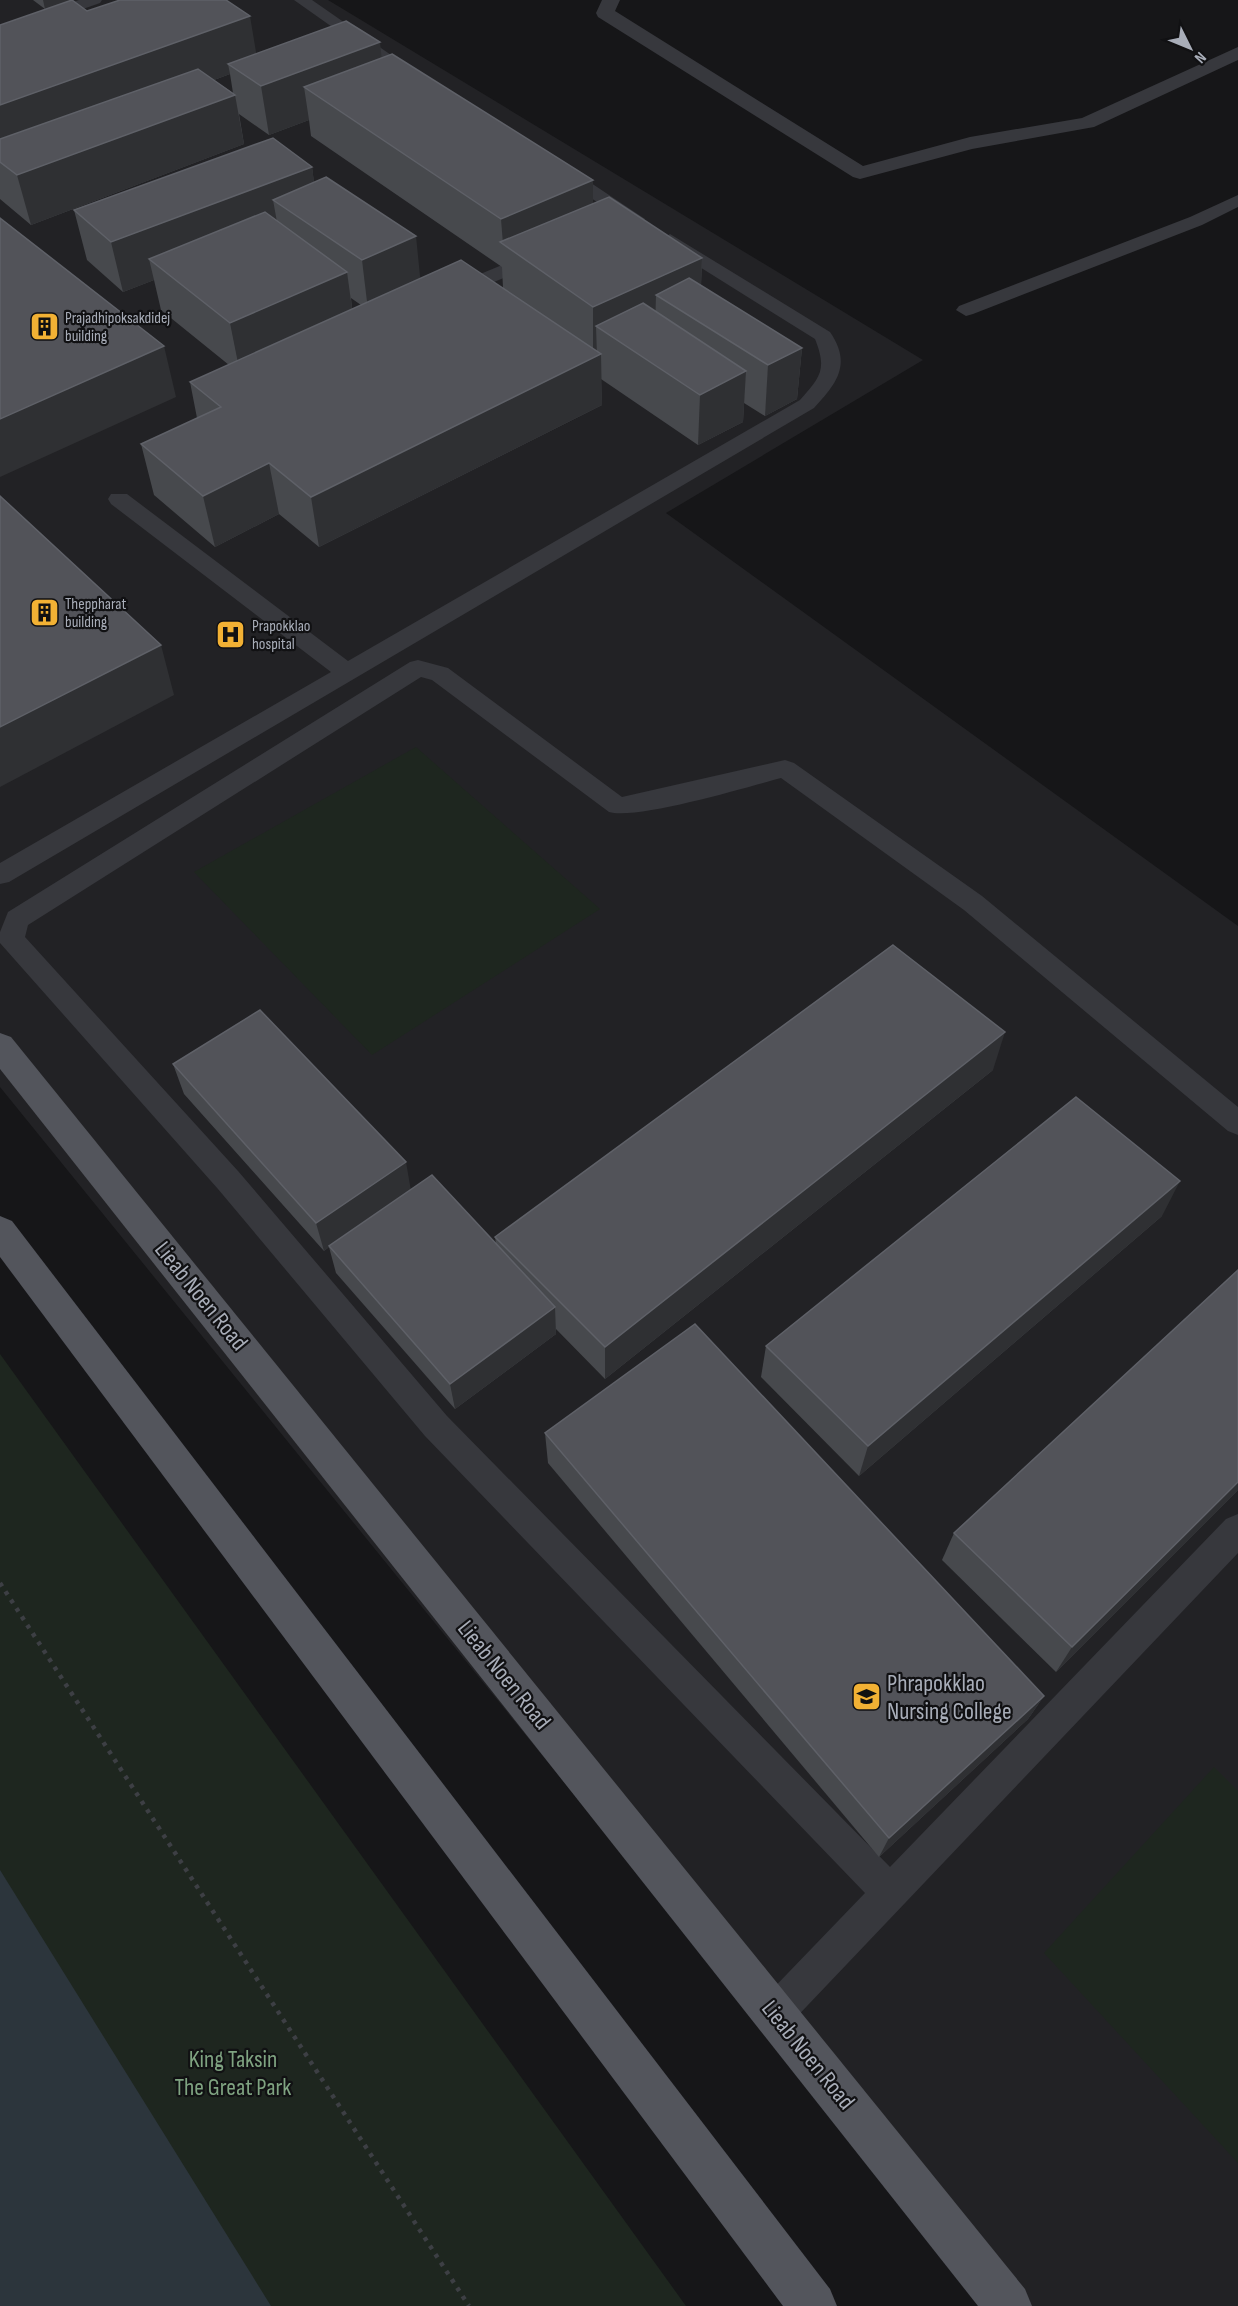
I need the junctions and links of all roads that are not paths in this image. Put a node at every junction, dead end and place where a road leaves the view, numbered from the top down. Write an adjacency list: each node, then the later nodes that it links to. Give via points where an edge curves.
1 (94, 0): 4 (lane)
2 (302, 0): 6 (lane)
3 (611, 0): 5 (street, via 605,13 860,173 970,142 1087,123)
4 (0, 33)
5 (1238, 53)
6 (435, 90)
7 (543, 159): 9 (lane)
8 (1238, 200): 13 (lane, via 1196,221)
9 (632, 216): 10 (lane); 15 (lane, via 823,336 833,359 829,381 807,404)
10 (610, 225)
11 (556, 249): 12 (lane)
12 (480, 281)
13 (966, 310)
14 (119, 499): 15 (lane)
15 (348, 673): 16 (lane)
16 (0, 875)
17 (0, 1046): 22 (main road, Lieab Noen Road)
18 (1238, 1124): 21 (lane, via 974,903 785,769 618,806 440,674 418,668 17,919 12,939 228,1180 436,1426)
19 (0, 1231): 23 (main road)
20 (1238, 1530): 21 (lane)
21 (891, 1894): 22 (lane)
22 (775, 2013): 24 (main road, Lieab Noen Road)
23 (813, 2306)
24 (1008, 2306)

